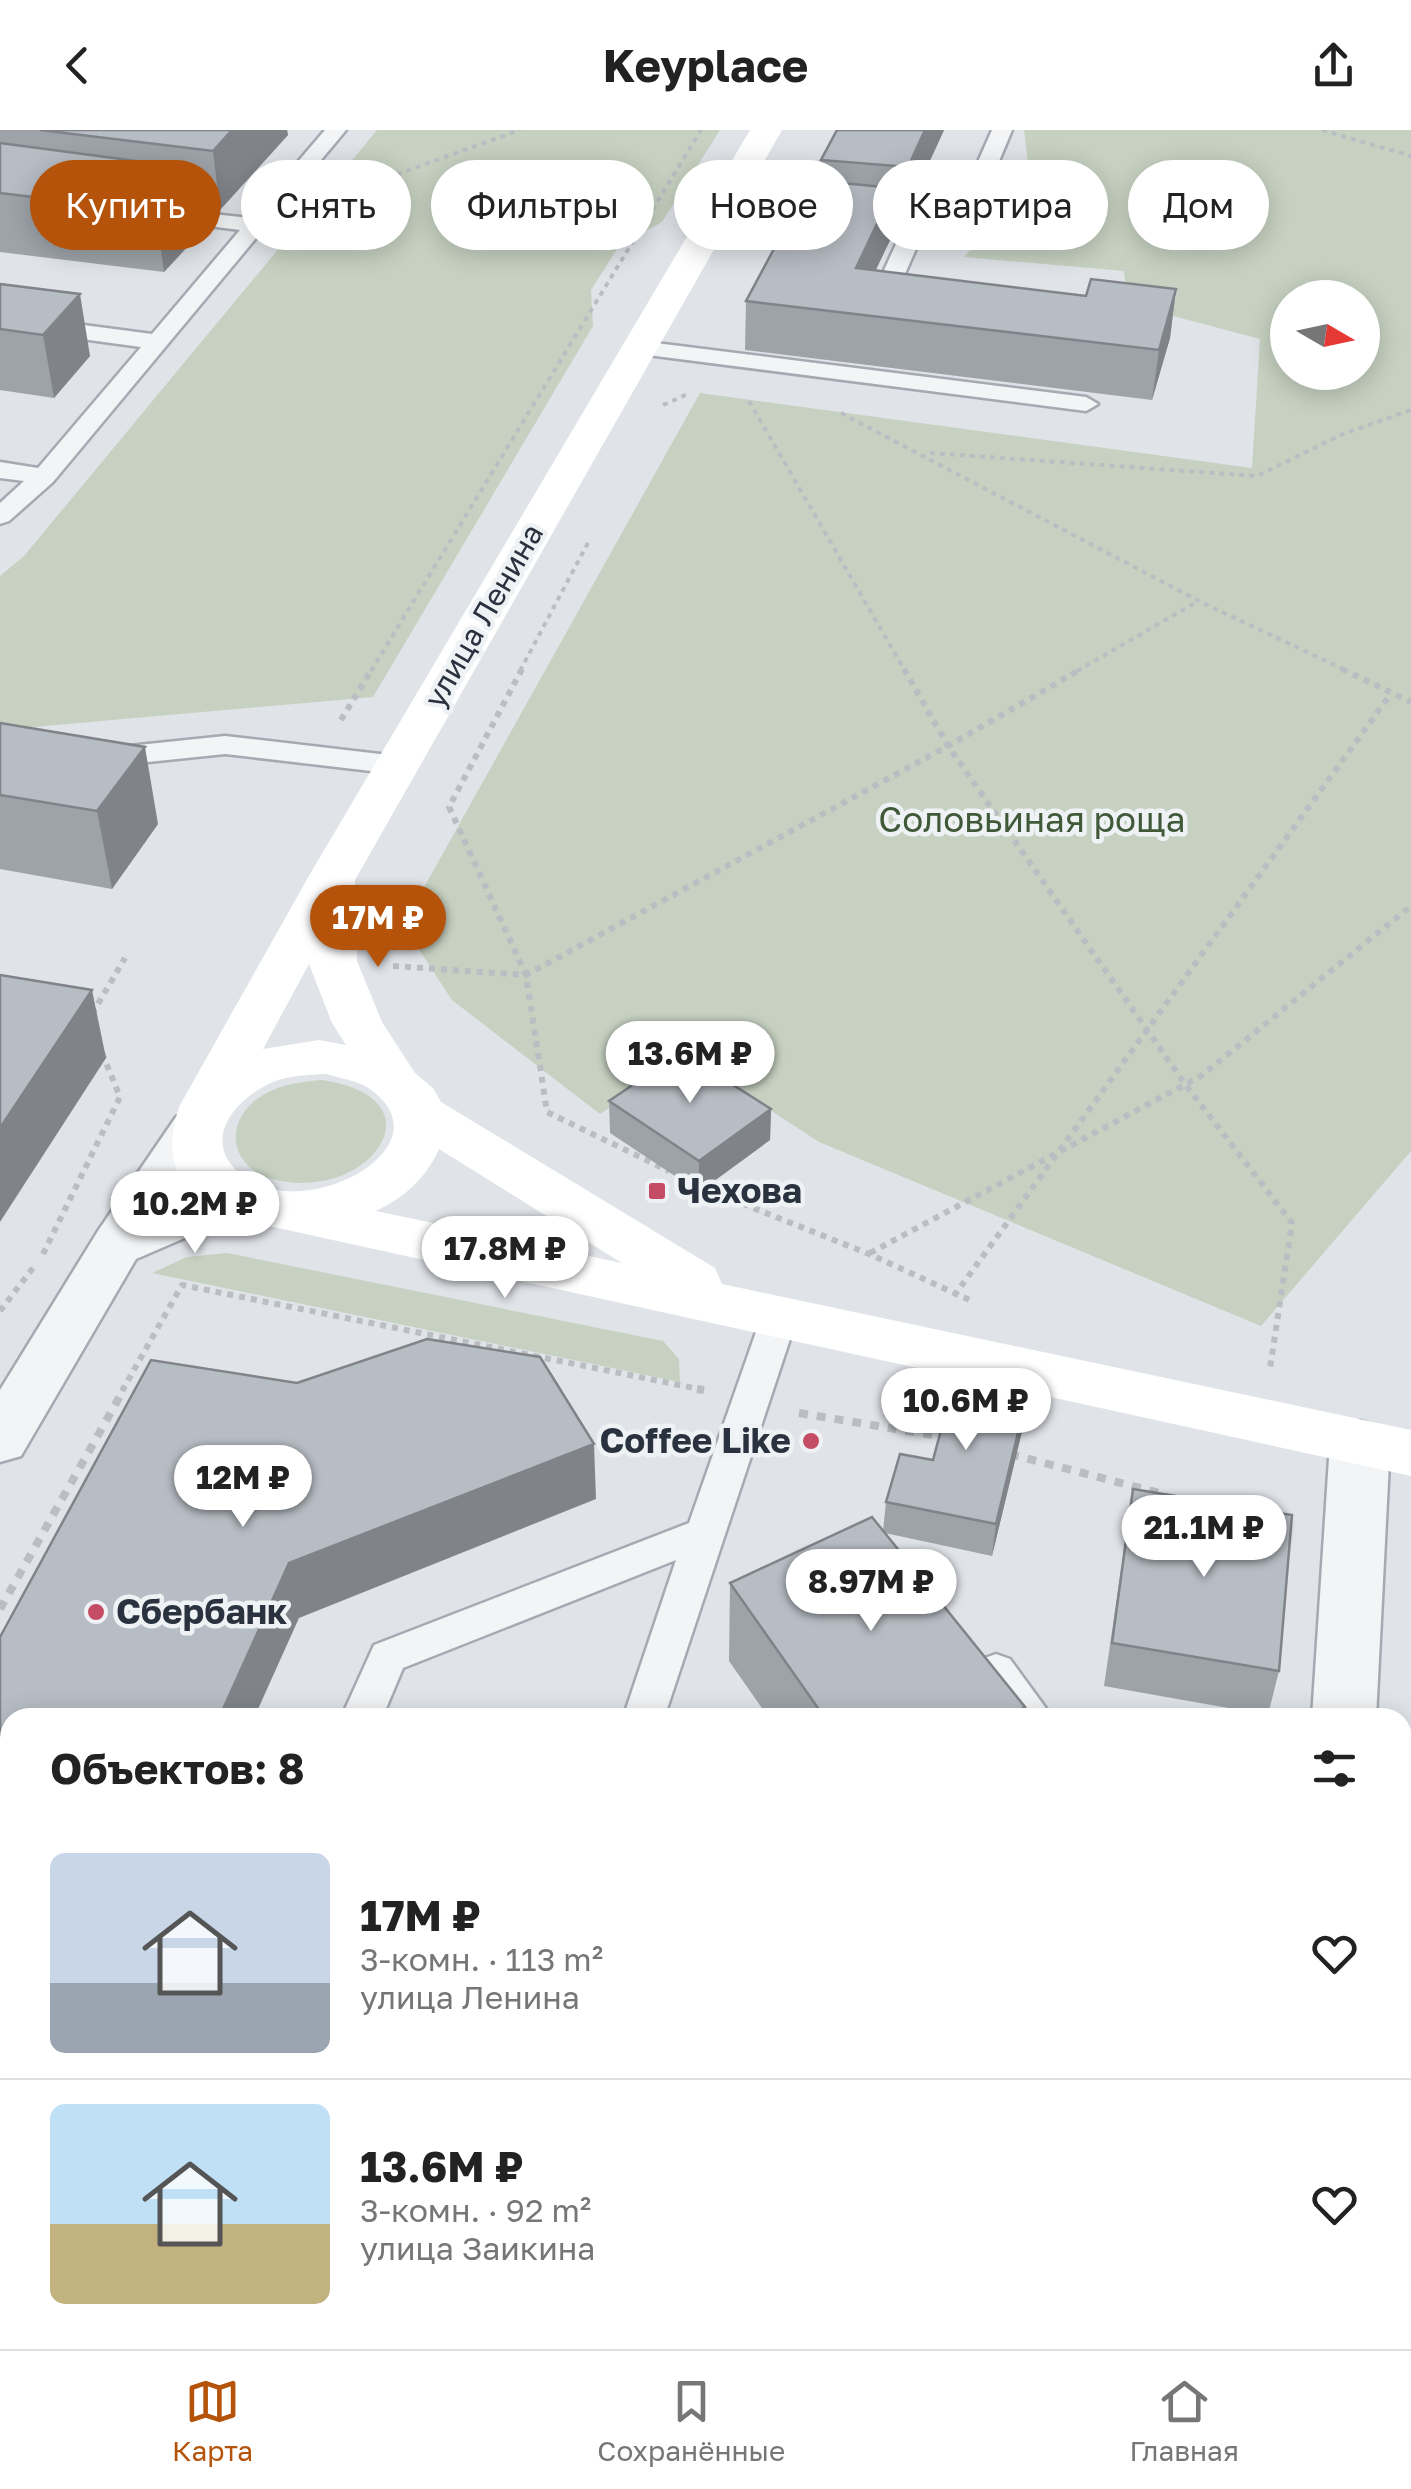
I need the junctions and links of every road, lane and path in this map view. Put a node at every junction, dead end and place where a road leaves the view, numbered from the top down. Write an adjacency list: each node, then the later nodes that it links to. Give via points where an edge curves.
1 (336, 130): 8 (lane)
2 (520, 130): 11 (path)
3 (701, 130): 33 (path)
4 (766, 130): 9 (main road, улица Ленина)
5 (1002, 130): 10 (lane)
6 (1322, 130): 7 (path)
7 (1411, 156)
8 (310, 160)
9 (749, 160)
10 (989, 160)
11 (411, 169)
12 (241, 241): 17 (lane)
13 (697, 250): 18 (main road, улица Ленина)
14 (904, 250): 15 (lane, via 887,288)
15 (941, 294)
16 (0, 321): 17 (lane)
17 (156, 342): 26 (lane)
18 (640, 348): 19 (lane); 35 (main road, улица Ленина)
19 (725, 358): 20 (lane); 21 (path, via 706,385); 32 (path)
20 (1086, 404)
21 (660, 406)
22 (833, 410): 24 (path)
23 (1411, 410): 24 (path, via 1257,476)
24 (923, 452): 29 (path)
25 (0, 470): 26 (lane)
26 (44, 477): 27 (lane)
27 (0, 516)
28 (596, 528): 40 (path, via 448,807)
29 (1199, 601): 30 (path); 32 (path)
30 (1390, 696): 31 (path); 42 (path)
31 (1411, 702)
32 (948, 746): 40 (path); 42 (path)
33 (320, 755): 34 (lane, via 225,744); 35 (lane)
34 (75, 760)
35 (398, 764): 36 (main road, улица Ленина)
36 (334, 874): 39 (main road); 46 (main road, улица Ленина)
37 (1411, 906): 44 (path)
38 (125, 958): 41 (path)
39 (332, 961): 40 (path); 45 (main road, via 357,1023)
40 (526, 975): 48 (path, via 547,1112)
41 (88, 1020)
42 (1147, 1030): 44 (path); 47 (path)
43 (101, 1051): 56 (path, via 120,1098 40,1258)
44 (1185, 1084): 47 (path); 62 (path, via 1292,1223)
45 (405, 1094): 46 (main road, via 345,1060 292,1059 228,1084); 50 (main road, via 421,1136 391,1181 329,1209); 57 (main road)
46 (200, 1118): 50 (main road, via 195,1154 206,1176 227,1194); 51 (street, улица Ленина)
47 (1058, 1152): 52 (path); 54 (path)
48 (680, 1177)
49 (697, 1185): 52 (path)
50 (275, 1209): 51 (street, via 214,1208 168,1219); 57 (main road)
51 (117, 1246): 63 (street, улица Ленина)
52 (869, 1254): 54 (path)
53 (182, 1285): 60 (path)
54 (954, 1296): 55 (path)
55 (973, 1301)
56 (0, 1311)
57 (758, 1311): 64 (main road); 65 (lane)
58 (464, 1341): 59 (path)
59 (448, 1348)
60 (132, 1374): 61 (path); 66 (path)
61 (151, 1378)
62 (1268, 1379)
63 (0, 1440)
64 (1385, 1448): 71 (street)
65 (706, 1533): 68 (lane, via 388,1656); 69 (lane)
66 (0, 1608)
67 (967, 1636): 70 (lane)
68 (365, 1708)
69 (646, 1708)
70 (1025, 1708)
71 (1346, 1708)

